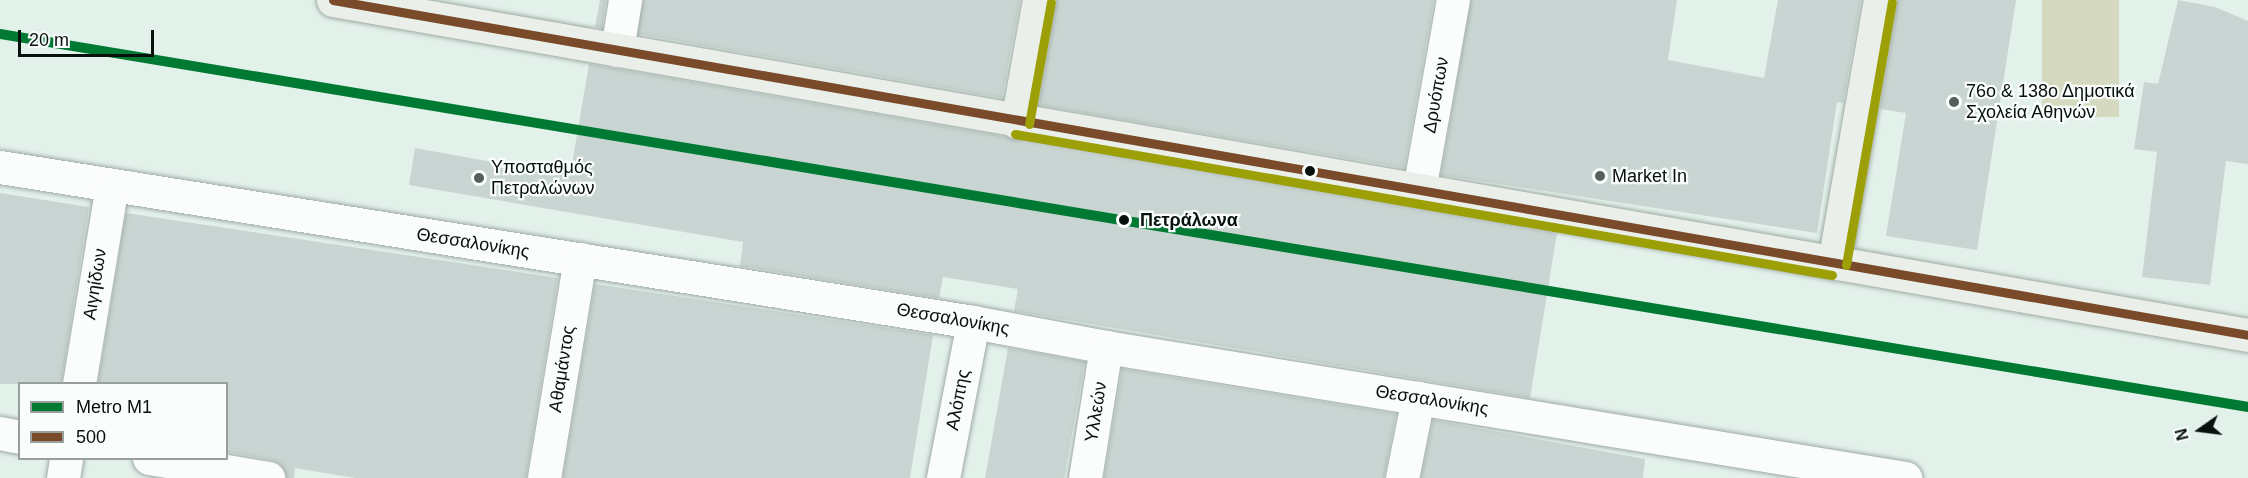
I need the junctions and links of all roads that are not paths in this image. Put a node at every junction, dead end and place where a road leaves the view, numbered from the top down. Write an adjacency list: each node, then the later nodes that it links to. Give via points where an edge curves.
1 (333, 0): 6 (street)
2 (625, 0): 6 (street)
3 (1039, 0): 7 (street)
4 (1453, 0): 10 (street, Δρυόπων)
5 (1880, 0): 12 (street)
6 (617, 50): 7 (street)
7 (1017, 122): 10 (street)
8 (0, 167): 9 (street, Θεσσαλονίκης)
9 (112, 186): 11 (street, Θεσσαλονίκης); 16 (street, Αιγηίδων)
10 (1419, 190): 12 (street)
11 (580, 260): 13 (street, Θεσσαλονίκης); 25 (street, Αθαμάντος)
12 (1834, 263): 14 (street)
13 (973, 322): 15 (street, Θεσσαλονίκης); 26 (street, Αλόπης)
14 (2248, 335)
15 (1106, 347): 17 (street, Θεσσαλονίκης); 27 (street, Υλλεών)
16 (79, 382)
17 (1418, 398): 22 (street, Θεσσαλονίκης); 28 (street)
18 (0, 433): 19 (street)
19 (18, 437)
20 (66, 460): 23 (street)
21 (155, 460): 24 (street)
22 (1783, 468): 29 (street, Θεσσαλονίκης)
23 (63, 478)
24 (268, 478)
25 (544, 478)
26 (943, 478)
27 (1085, 478)
28 (1402, 478)
29 (1905, 478)

